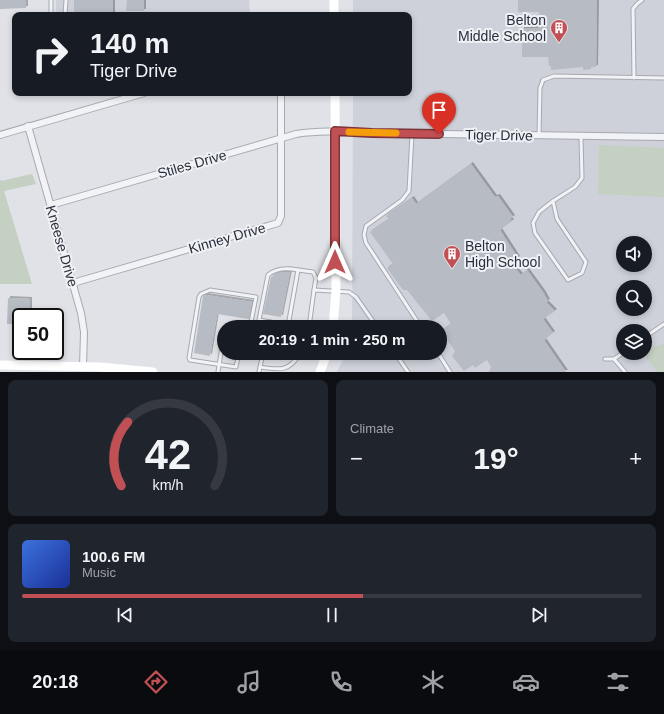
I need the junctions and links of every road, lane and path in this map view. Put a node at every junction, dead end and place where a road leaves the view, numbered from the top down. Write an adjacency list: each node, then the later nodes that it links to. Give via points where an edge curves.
1 (51, 0): 5 (lane)
2 (66, 0): 6 (lane)
3 (642, 0): 8 (lane, via 633,9)
4 (334, 1): 7 (main road)
5 (51, 12)
6 (65, 12)
7 (334, 12)
8 (634, 78): 9 (lane); 17 (lane, via 554,76 543,80 540,88)
9 (664, 78)
10 (133, 96): 13 (street)
11 (281, 96): 20 (street, Kinney Drive)
12 (335, 96): 14 (main road)
13 (28, 126): 16 (street); 22 (street, Kneese Drive)
14 (335, 131): 15 (street, Tiger Drive); 20 (street, Stiles Drive, via 313,131); 26 (main road)
15 (412, 134): 17 (street, Tiger Drive); 33 (lane, via 409,191 402,200 366,226 364,235 366,243)
16 (0, 135)
17 (539, 136): 18 (street, Tiger Drive)
18 (581, 137): 19 (street, Tiger Drive); 21 (lane, via 582,178 575,187)
19 (664, 137)
20 (280, 138): 22 (street, Stiles Drive); 24 (street, Kinney Drive, via 281,216 278,223)
21 (553, 201): 21 (lane, via 539,212 533,223 535,233 568,280 582,273 586,262 557,219)
22 (51, 205): 24 (street, Kneese Drive)
23 (298, 270): 25 (lane, via 313,272 316,278); 28 (lane, via 281,269 268,275); 29 (lane)
24 (73, 283): 50 (street, Kneese Drive, via 84,332)
25 (314, 290): 26 (lane); 30 (lane)
26 (336, 291): 31 (main road); 32 (lane, via 349,292 356,297)
27 (251, 320): 47 (lane, via 256,298 210,290 201,294 189,358)
28 (259, 320)
29 (289, 320)
30 (310, 320)
31 (333, 320)
32 (372, 320)
33 (416, 320)
34 (664, 324): 36 (lane)
35 (664, 327): 36 (lane)
36 (657, 328): 37 (lane)
37 (652, 332)
38 (605, 359): 39 (lane)
39 (614, 359): 59 (lane)
40 (220, 360): 47 (lane)
41 (237, 360): 47 (lane, via 236,366)
42 (261, 360): 49 (lane)
43 (295, 360): 49 (lane, via 291,365 279,370)
44 (324, 360): 56 (main road)
45 (400, 360): 57 (lane)
46 (442, 360): 58 (lane)
47 (219, 364): 54 (lane)
48 (0, 365): 51 (main road)
49 (260, 366): 55 (lane)
50 (83, 367): 51 (main road); 52 (main road)
51 (17, 369)
52 (100, 370): 53 (main road)
53 (153, 372)
54 (218, 372)
55 (259, 372)
56 (320, 372)
57 (408, 372)
58 (450, 372)
59 (625, 372)

